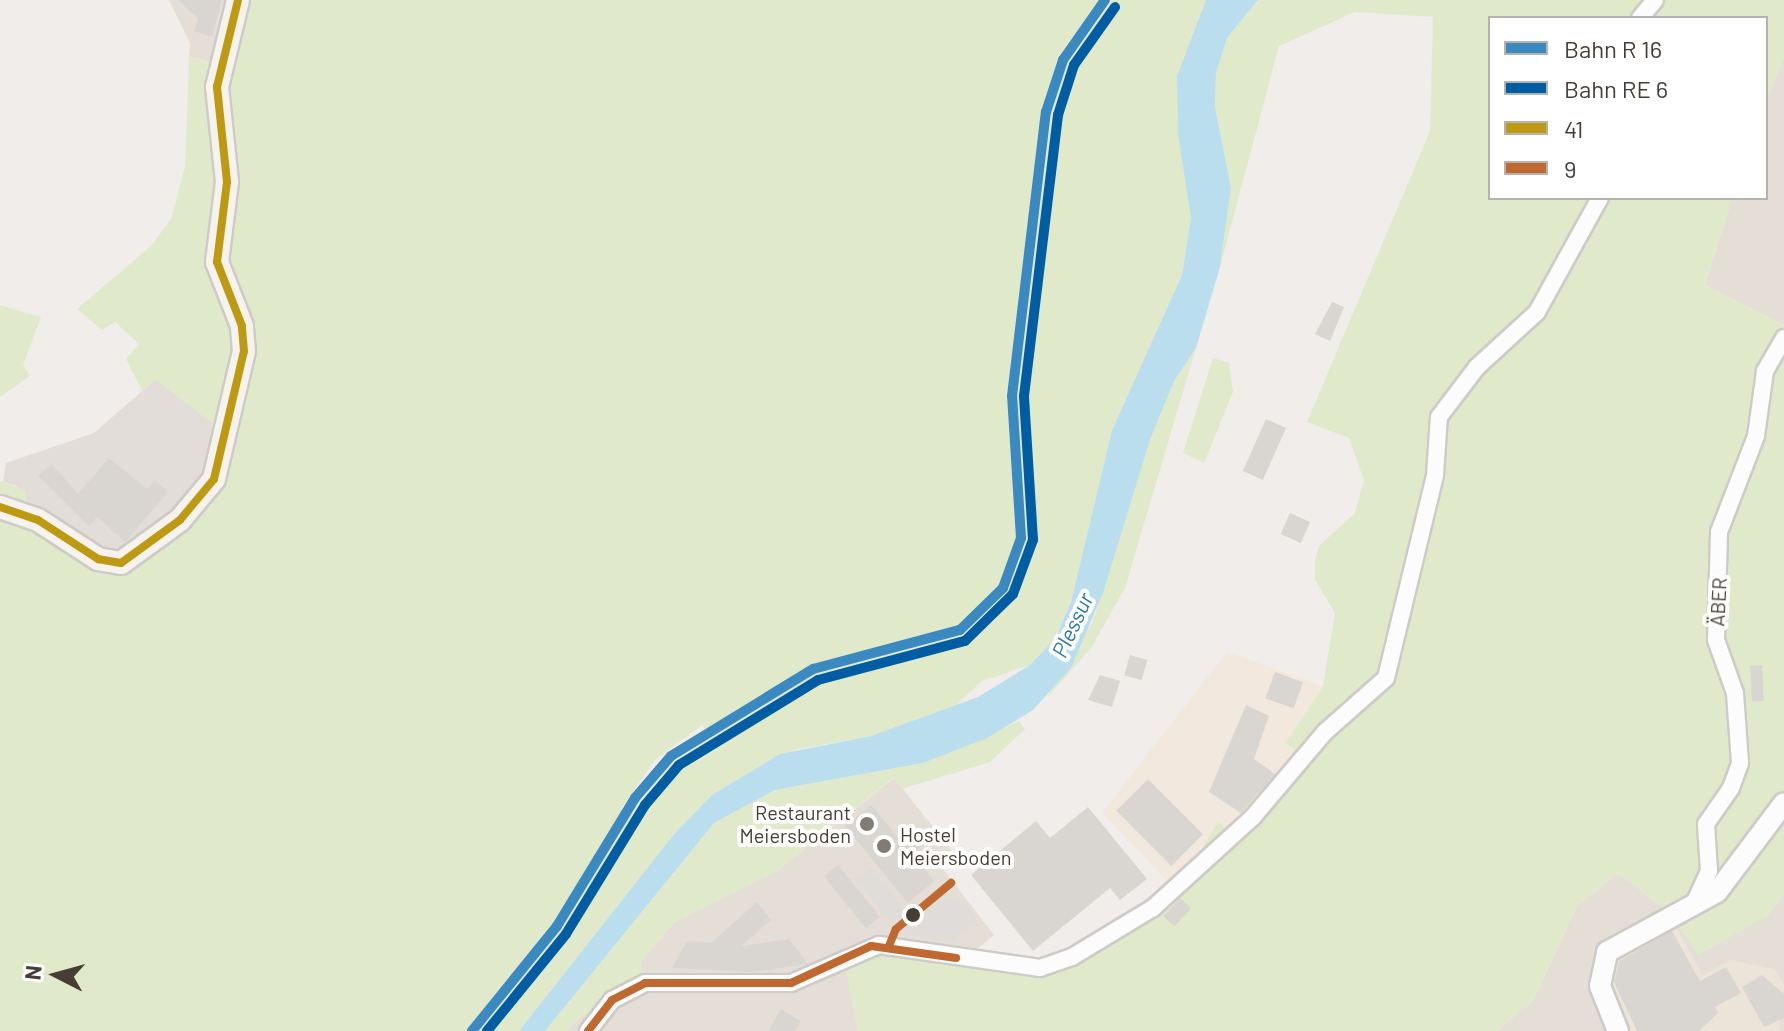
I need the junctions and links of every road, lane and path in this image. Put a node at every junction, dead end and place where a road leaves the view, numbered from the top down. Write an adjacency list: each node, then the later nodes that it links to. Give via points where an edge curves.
1 (238, 0): 6 (main road, via 217,87 227,182 217,262 242,326 244,351 214,479 180,520 121,563 98,559 38,520)
2 (1655, 0): 3 (street)
3 (1642, 16)
4 (1599, 200): 9 (street, via 1537,312 1477,367 1439,417 1435,475 1386,678 1325,732 1252,818 1146,914 1053,965 1017,970 889,946 856,950 791,983 645,983 612,1000)
5 (1784, 338): 8 (street, ÄBER, via 1766,366 1756,436 1719,532 1716,640 1735,693 1740,763 1731,788 1707,818 1709,871)
6 (0, 507)
7 (1784, 803): 8 (street, via 1722,887)
8 (1692, 908): 10 (street, via 1607,952 1600,986)
9 (588, 1031)
10 (1618, 1031)

